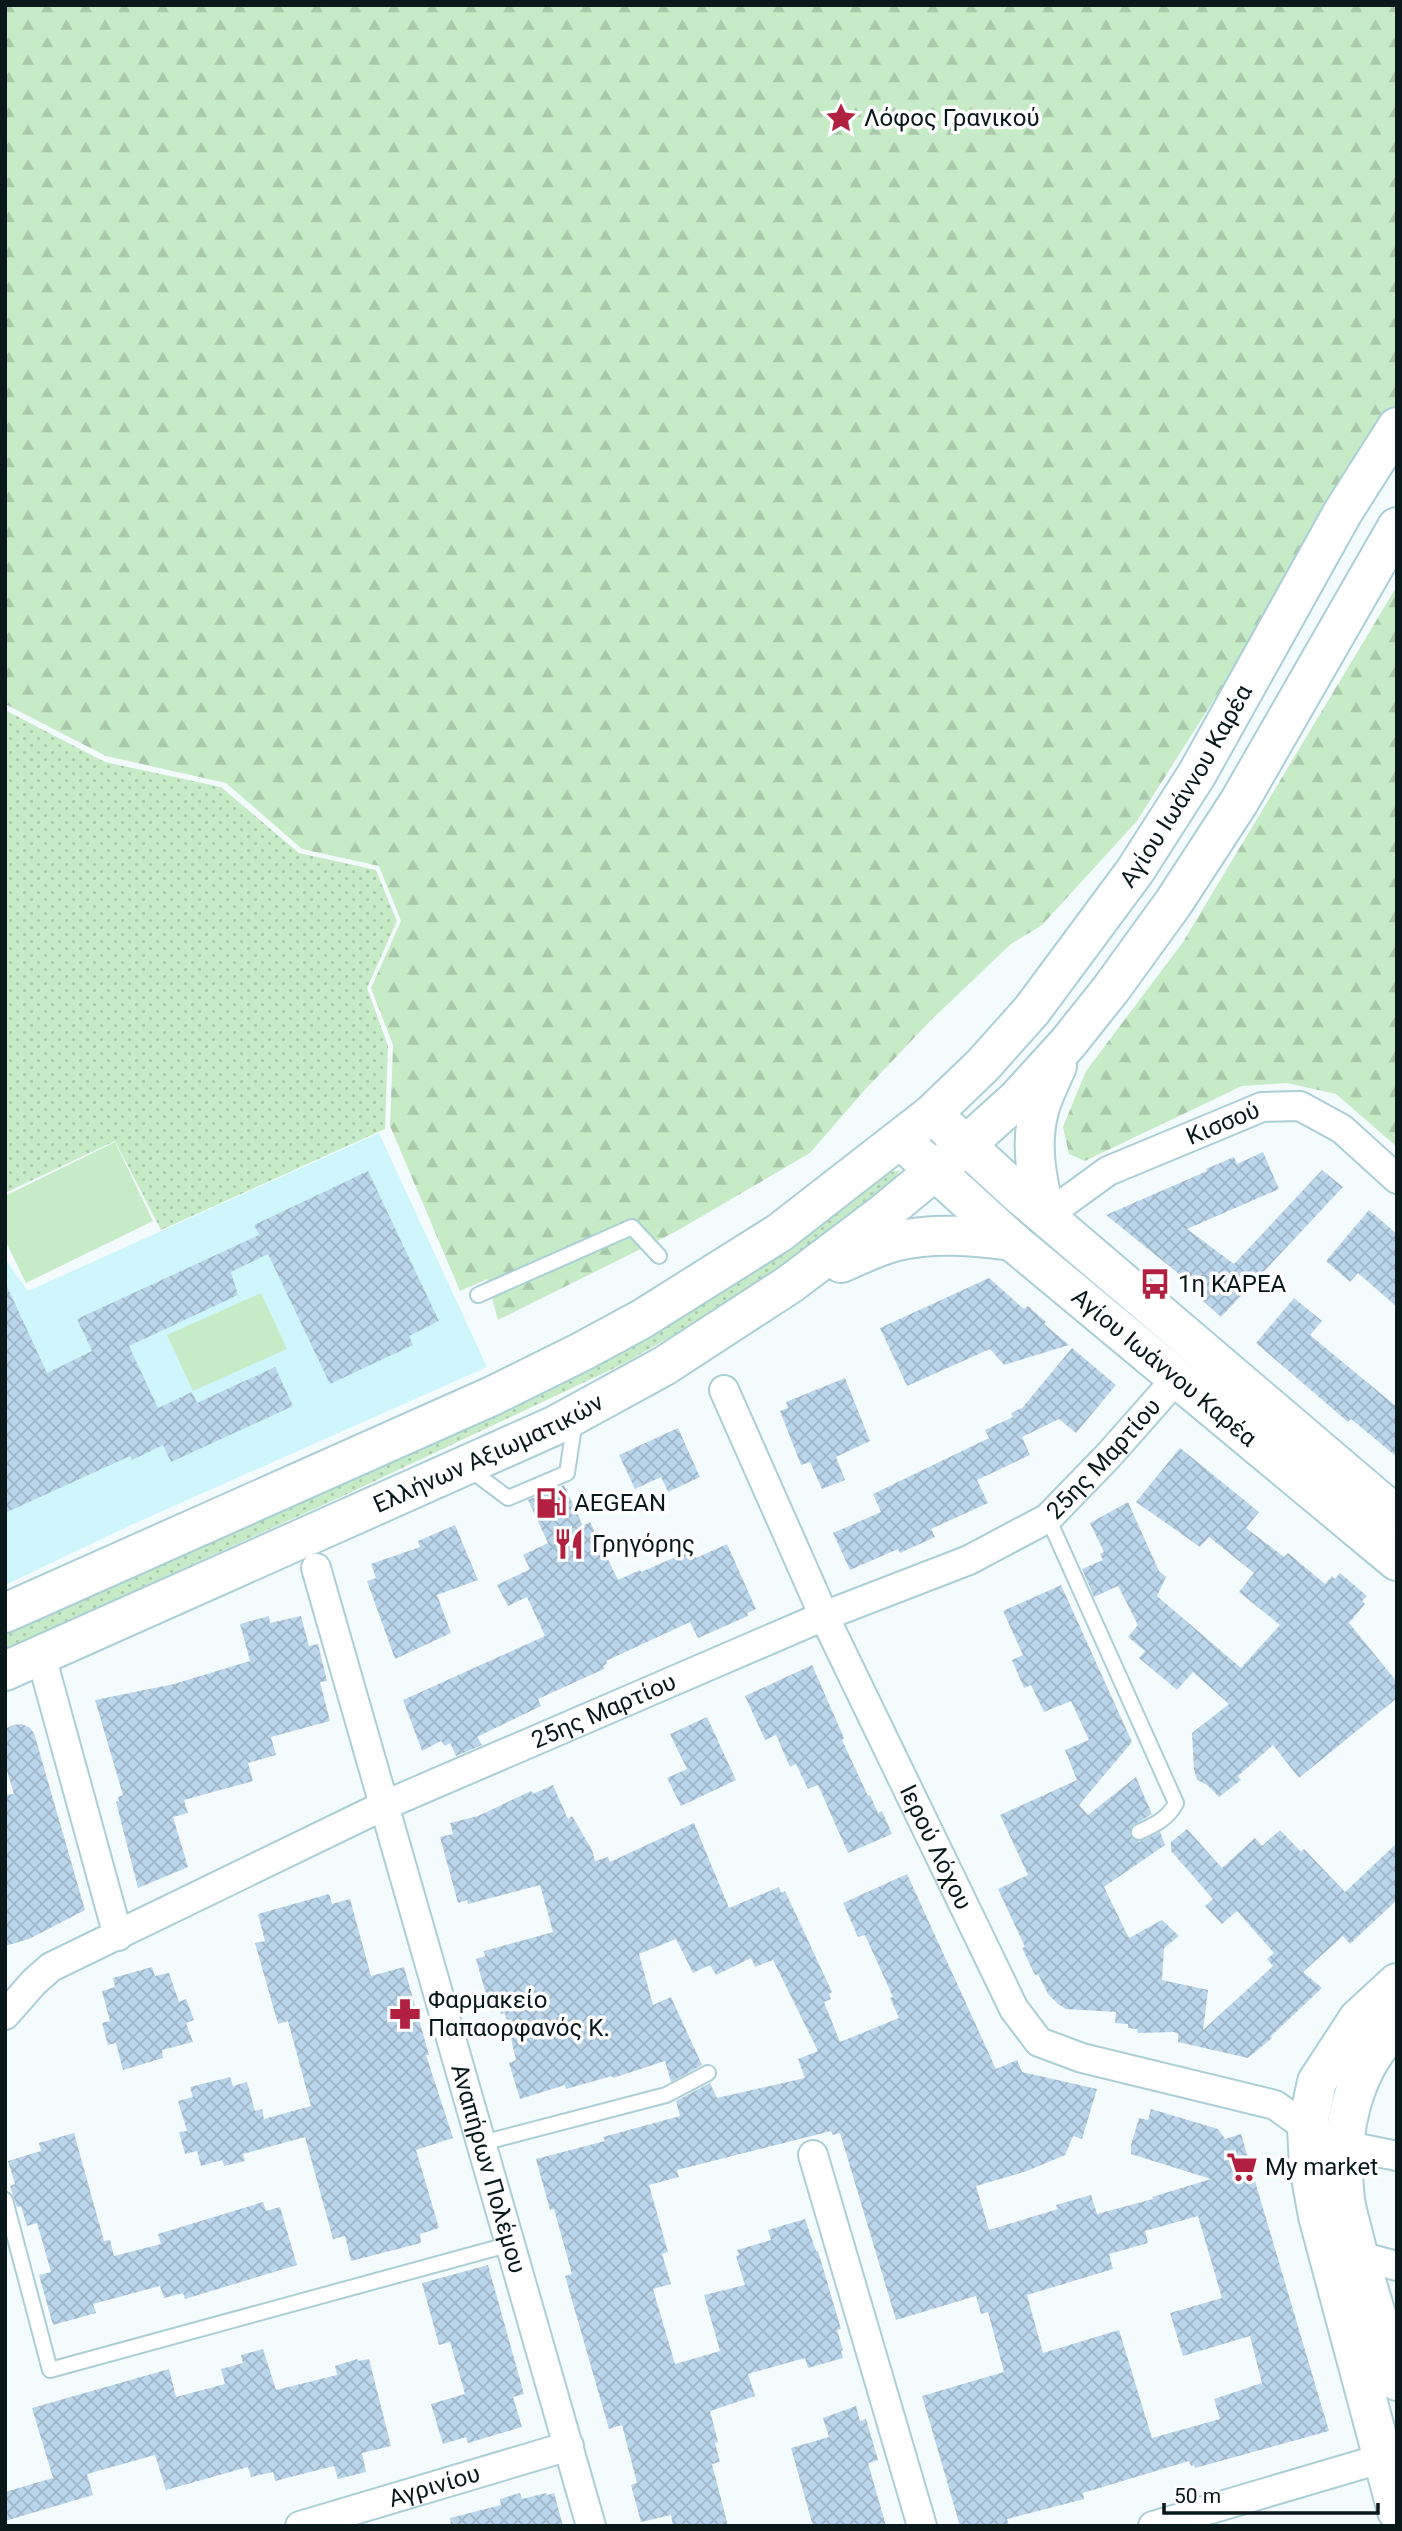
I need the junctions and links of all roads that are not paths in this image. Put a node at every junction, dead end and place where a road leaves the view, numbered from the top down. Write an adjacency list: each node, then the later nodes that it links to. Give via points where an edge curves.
1 (1397, 427): 4 (main road, Αγίου Ιωάννου Καρέα, via 1343,512 1197,774 1135,871 1032,1010)
2 (1397, 527): 3 (main road, Αγίου Ιωάννου Καρέα, via 1239,802 1174,902)
3 (1068, 1043): 6 (main road, Αγίου Ιωάννου Καρέα, via 1018,1098); 9 (main road, via 1039,1108 1034,1144)
4 (932, 1114): 5 (main road, Αγίου Ιωάννου Καρέα); 6 (main road, Αγίου Ιωάννου Καρέα)
5 (901, 1140): 7 (main road, Αγίου Ιωάννου Καρέα); 20 (main road, Ελλήνων Αξιωματικών, via 779,1233 581,1352)
6 (966, 1145): 7 (main road, Αγίου Ιωάννου Καρέα); 9 (main road, Αγίου Ιωάννου Καρέα)
7 (934, 1172): 10 (main road, Αγίου Ιωάννου Καρέα); 12 (main road, Ελλήνων Αξιωματικών)
8 (1397, 1179): 9 (street, Κισσού, via 1342,1129 1300,1106 1262,1107 1108,1171)
9 (1046, 1216): 16 (main road, Αγίου Ιωάννου Καρέα)
10 (1012, 1241): 12 (main road, via 934,1235 895,1241); 14 (main road, Αγίου Ιωάννου Καρέα)
11 (659, 1256): 13 (lane, via 632,1227)
12 (790, 1284): 22 (main road, Ελλήνων Αξιωματικών, via 664,1366 576,1413)
13 (478, 1295)
14 (1177, 1378): 17 (street, 25ης Μαρτίου); 18 (main road, Αγίου Ιωάννου Καρέα)
15 (724, 1390): 21 (street, Ιερού Λόχου)
16 (1397, 1516)
17 (1048, 1518): 21 (street, 25ης Μαρτίου, via 969,1560); 25 (lane, via 1176,1803 1158,1823)
18 (1397, 1561)
19 (316, 1568): 24 (street, Αναπήρων Πολέμου)
20 (5, 1613)
21 (824, 1616): 24 (street, 25ης Μαρτίου); 31 (street, Ιερού Λόχου, via 1014,2009 1039,2042 1082,2058 1275,2105)
22 (41, 1656): 23 (main road, Ελλήνων Αξιωματικών); 26 (street)
23 (5, 1671)
24 (383, 1806): 26 (street, 25ης Μαρτίου); 32 (street, Αναπήρων Πολέμου)
25 (1139, 1832)
26 (118, 1936): 28 (street, 25ης Μαρτίου, via 51,1968)
27 (1397, 1983): 31 (main road, via 1358,2019 1317,2082)
28 (5, 2015)
29 (1393, 2036): 33 (main road, via 1360,2077)
30 (708, 2073): 32 (lane, via 666,2095)
31 (1307, 2128): 33 (street, Ιερού Λόχου); 42 (main road, via 1318,2217)
32 (482, 2143): 37 (street, Αναπήρων Πολέμου)
33 (1343, 2146): 35 (street, Ιερού Λόχου); 38 (main road, via 1345,2201)
34 (813, 2155): 46 (street)
35 (1397, 2156)
36 (5, 2200): 37 (lane, via 50,2370)
37 (511, 2244): 41 (street, Αναπήρων Πολέμου)
38 (1359, 2256): 39 (street); 40 (main road)
39 (1397, 2266)
40 (1395, 2371)
41 (569, 2446): 44 (street, Αγρινίου); 45 (street, Αναπήρων Πολέμου)
42 (1390, 2456): 43 (main road); 47 (street)
43 (1397, 2511)
44 (300, 2526)
45 (591, 2526)
46 (922, 2526)
47 (1153, 2526)

